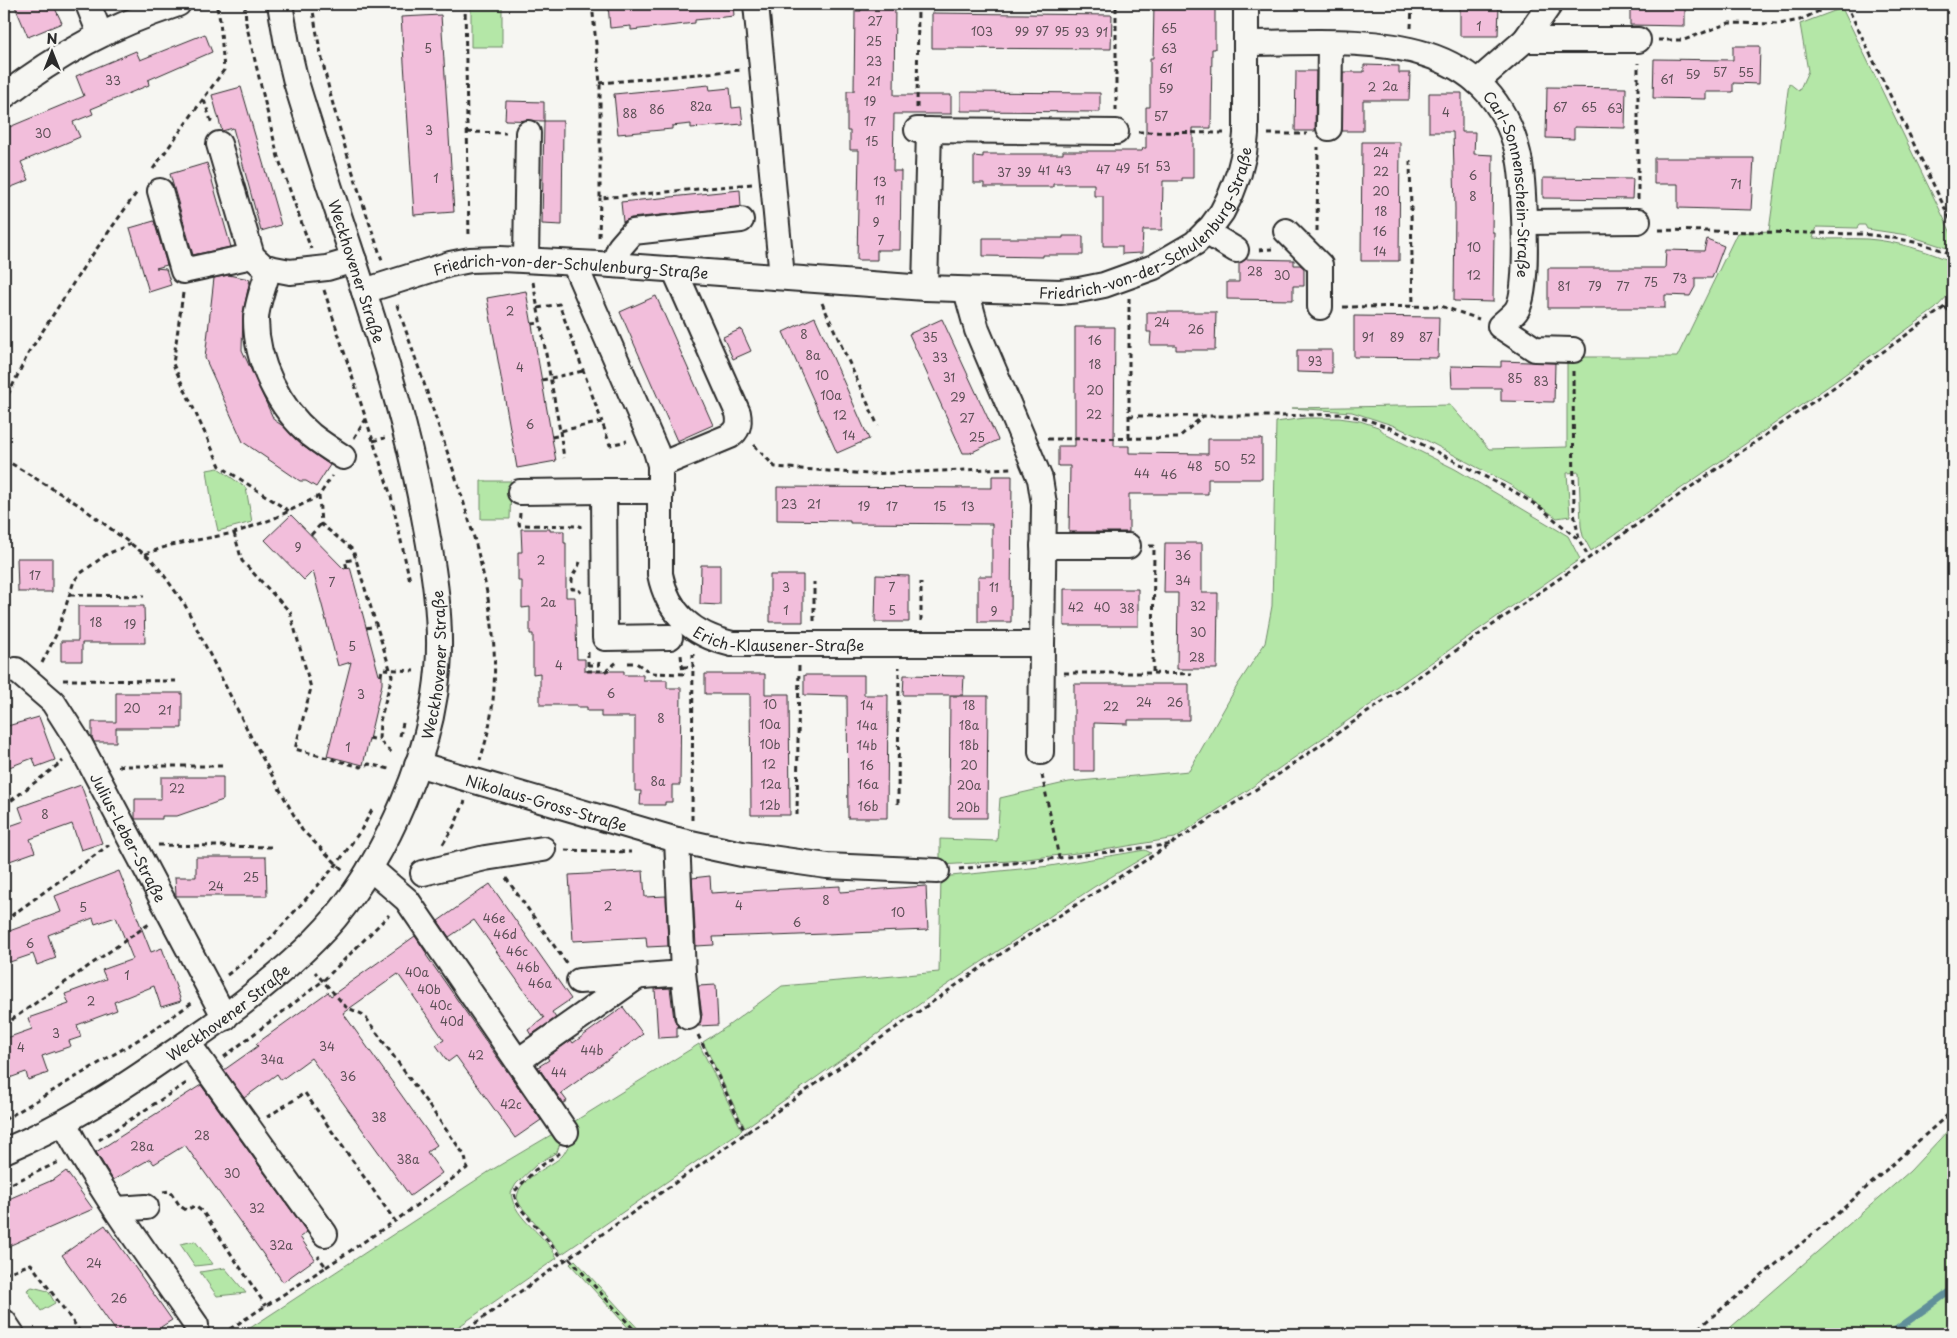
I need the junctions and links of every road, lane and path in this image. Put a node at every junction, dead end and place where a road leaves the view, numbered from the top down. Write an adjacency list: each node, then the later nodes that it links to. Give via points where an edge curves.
1 (88, 4): 16 (street)
2 (178, 4): 16 (street)
3 (216, 4): 34 (path, via 224,70)
4 (245, 4): 51 (path, via 246,23 278,157)
5 (280, 4): 44 (street, Weckhovener Straße, via 296,82)
6 (312, 4): 57 (path, via 334,107)
7 (465, 4): 26 (path)
8 (592, 4): 23 (path)
9 (756, 4): 21 (street)
10 (918, 4): 25 (path)
11 (1116, 4): 27 (path)
12 (1246, 4): 19 (street, Friedrich-von-der-Schulenburg-Straße)
13 (1550, 4): 17 (street, Carl-Sonnenschein-Straße)
14 (1834, 4): 18 (path, via 1800,20 1780,24 1729,23 1684,40)
15 (1846, 4): 39 (path)
16 (100, 34): 24 (street, via 36,71)
17 (1525, 40): 18 (street); 22 (street, Carl-Sonnenschein-Straße)
18 (1638, 40): 37 (path)
19 (1246, 43): 20 (street, Carl-Sonnenschein-Straße); 29 (street, Friedrich-von-der-Schulenburg-Straße)
20 (1330, 43): 22 (street, Carl-Sonnenschein-Straße, via 1411,49 1447,62); 30 (street)
21 (761, 68): 23 (path); 33 (street)
22 (1477, 82): 38 (street, Carl-Sonnenschein-Straße, via 1498,104 1512,132 1519,154)
23 (600, 84): 35 (path)
24 (4, 96)
25 (923, 130): 27 (street); 58 (street)
26 (467, 132): 28 (path); 45 (path)
27 (1116, 132): 29 (path)
28 (528, 133): 46 (street)
29 (1246, 134): 30 (path); 41 (street, Friedrich-von-der-Schulenburg-Straße, via 1236,180 1222,212)
30 (1319, 136): 48 (path)
31 (219, 144): 47 (street)
32 (1410, 161): 62 (path)
33 (772, 182): 35 (path); 54 (street)
34 (151, 184): 53 (street); 74 (path, via 83,268 28,354)
35 (600, 198): 50 (path)
36 (740, 220): 50 (street, via 634,232)
37 (1638, 221): 38 (street); 43 (path, via 1642,230 1862,234 1924,245)
38 (1525, 222): 69 (street, Carl-Sonnenschein-Straße, via 1521,301)
39 (1953, 226)
40 (1286, 231): 48 (street)
41 (1206, 232): 42 (street); 55 (street, Friedrich-von-der-Schulenburg-Straße, via 1180,253)
42 (1236, 250)
43 (1953, 255)
44 (354, 260): 51 (street); 60 (street, Weckhovener Straße)
45 (470, 260): 46 (street, Friedrich-von-der-Schulenburg-Straße); 57 (street, Friedrich-von-der-Schulenburg-Straße)
46 (529, 260): 49 (street, Friedrich-von-der-Schulenburg-Straße); 65 (path)
47 (261, 262): 51 (street, via 290,272); 53 (street); 85 (street, via 256,319 259,353 274,387 294,418)
48 (1317, 262): 63 (street, via 1320,265)
49 (574, 263): 50 (street, Friedrich-von-der-Schulenburg-Straße); 81 (street, Erich-Klausener-Straße)
50 (606, 264): 52 (street, Friedrich-von-der-Schulenburg-Straße)
51 (317, 269): 107 (path, via 391,496)
52 (674, 269): 54 (street, Friedrich-von-der-Schulenburg-Straße); 79 (street, via 738,413)
53 (183, 271): 95 (path, via 186,281 173,364 220,466 289,511)
54 (782, 277): 56 (street, Friedrich-von-der-Schulenburg-Straße)
55 (1129, 277): 59 (street, Friedrich-von-der-Schulenburg-Straße, via 1104,285 1060,292); 75 (path)
56 (812, 279): 58 (street, Friedrich-von-der-Schulenburg-Straße); 78 (path)
57 (390, 283): 60 (street, Friedrich-von-der-Schulenburg-Straße); 145 (path, via 462,496 491,611 495,650 494,698 486,742)
58 (925, 288): 59 (street, Friedrich-von-der-Schulenburg-Straße)
59 (966, 290): 84 (street, via 977,330)
60 (364, 291): 140 (street, Weckhovener Straße, via 397,394 416,472 434,573 440,646 438,673)
61 (1953, 302): 64 (path)
62 (1413, 306): 63 (path); 69 (path, via 1441,306)
63 (1320, 307)
64 (1945, 307): 66 (path); 102 (path)
65 (538, 308): 67 (path); 71 (path, via 559,304)
66 (1953, 315)
67 (540, 323): 68 (path); 72 (path)
68 (532, 324)
69 (1500, 326): 70 (street, via 1535,349)
70 (1573, 350): 97 (path, via 1574,513)
71 (583, 371): 72 (path); 77 (path)
72 (550, 379): 73 (path); 80 (path)
73 (542, 380)
74 (4, 403)
75 (1130, 416): 76 (path); 83 (path)
76 (1203, 416): 83 (path, via 1178,438); 97 (path, via 1341,414 1365,419 1390,428 1515,492 1541,508)
77 (602, 422): 80 (path); 81 (path, via 610,445)
78 (878, 426)
79 (738, 428): 88 (street, via 726,438); 89 (path, via 775,468 868,474)
80 (560, 433): 82 (path); 87 (path)
81 (649, 436): 88 (street, Erich-Klausener-Straße)
82 (552, 437)
83 (1130, 438): 84 (path)
84 (1024, 439): 89 (street)
85 (343, 457)
86 (4, 458): 98 (path, via 71,500)
87 (564, 458)
88 (660, 465): 91 (street, Erich-Klausener-Straße)
89 (1036, 468): 99 (street, via 1044,504)
90 (604, 491): 91 (street); 92 (street); 113 (street, via 605,638)
91 (661, 491): 112 (street, Erich-Klausener-Straße, via 660,574 663,587 678,613)
92 (520, 492)
93 (319, 496): 94 (path)
94 (321, 524): 96 (path); 103 (path, via 353,550)
95 (234, 533): 101 (path, via 171,545); 142 (path, via 242,562 290,612 311,688 295,749 361,767 369,764)
96 (311, 534)
97 (1579, 540): 102 (path)
98 (131, 544): 101 (path); 108 (path, via 107,554 80,573)
99 (1043, 546): 100 (street); 116 (street)
100 (1128, 546): 128 (path, via 1154,546)
101 (144, 554): 159 (path, via 185,605 302,830)
102 (1589, 557): 152 (path)
103 (356, 558): 104 (path, via 345,562); 110 (path)
104 (347, 568)
105 (814, 582): 114 (path)
106 (921, 582): 115 (path)
107 (410, 584)
108 (70, 595): 109 (path); 123 (path, via 43,663)
109 (144, 596)
110 (376, 626): 111 (path); 124 (path)
111 (366, 628)
112 (698, 633): 114 (street, Erich-Klausener-Straße, via 732,644); 122 (path, via 694,640)
113 (670, 637)
114 (807, 644): 115 (street, Erich-Klausener-Straße); 149 (path)
115 (910, 644): 116 (street, Erich-Klausener-Straße); 146 (path)
116 (1042, 644): 126 (street)
117 (683, 657): 121 (path)
118 (415, 662): 125 (path)
119 (588, 665): 120 (path)
120 (593, 665)
121 (683, 667): 122 (path); 127 (path)
122 (693, 667): 151 (path)
123 (16, 670): 138 (street, Julius-Leber-Straße, via 53,702)
124 (390, 670): 125 (path); 130 (path, via 382,669); 136 (path, via 392,676 380,721)
125 (414, 671): 132 (path)
126 (1042, 673): 128 (path); 139 (street)
127 (683, 674)
128 (1153, 674): 129 (path)
129 (1192, 674)
130 (381, 676)
131 (60, 679): 133 (path)
132 (413, 680)
133 (176, 681)
134 (405, 717): 137 (path)
135 (369, 738): 136 (path)
136 (380, 740): 142 (path, via 395,753)
137 (398, 743)
138 (81, 746): 143 (street, Julius-Leber-Straße); 147 (path)
139 (1041, 752): 158 (path, via 1040,770)
140 (417, 764): 145 (street, Nikolaus-Gross-Straße); 160 (street, Weckhovener Straße, via 400,811)
141 (224, 766): 143 (path, via 115,766)
142 (390, 769): 144 (path)
143 (96, 776): 150 (street, Julius-Leber-Straße)
144 (387, 776)
145 (473, 780): 151 (street, Nikolaus-Gross-Straße); 162 (path, via 454,826)
146 (898, 804)
147 (4, 806)
148 (374, 806): 159 (path)
149 (797, 815)
150 (126, 832): 156 (street, Julius-Leber-Straße); 165 (path)
151 (684, 842): 161 (street, Nikolaus-Gross-Straße, via 795,863); 167 (street)
152 (1174, 844): 158 (path); 183 (path, via 1012,946)
153 (273, 847): 156 (path, via 156,845)
154 (543, 849): 155 (path); 157 (street)
155 (637, 852)
156 (138, 855): 164 (street, Julius-Leber-Straße)
157 (491, 857): 162 (street); 170 (path)
158 (1060, 858): 161 (path)
159 (337, 864): 171 (path, via 262,948)
160 (370, 868): 163 (street); 166 (street, Weckhovener Straße, via 334,919)
161 (937, 871)
162 (423, 872)
163 (404, 898): 169 (path); 176 (street)
164 (168, 912): 171 (street, Julius-Leber-Straße); 174 (path)
165 (4, 921)
166 (298, 955): 169 (path); 173 (street, Weckhovener Straße)
167 (683, 974): 168 (street); 172 (street)
168 (637, 977): 170 (street); 176 (street)
169 (324, 980): 177 (path); 189 (path, via 346,1007 364,1015 466,1156 467,1168)
170 (579, 981)
171 (210, 990): 173 (street, Julius-Leber-Straße); 179 (path, via 146,1035)
172 (688, 1017): 183 (path)
173 (225, 1018): 175 (street, Weckhovener Straße)
174 (4, 1025)
175 (188, 1043): 177 (street); 180 (street, Weckhovener Straße)
176 (518, 1061): 182 (street)
177 (207, 1070): 181 (street); 185 (path)
178 (1953, 1110): 203 (path, via 1838,1214)
179 (4, 1120)
180 (64, 1124): 184 (street, Weckhovener Straße); 185 (street)
181 (250, 1128): 189 (path, via 305,1093); 190 (street)
182 (566, 1132): 192 (path, via 566,1143 560,1154 535,1170 514,1192 521,1209)
183 (746, 1134): 191 (path)
184 (4, 1151)
185 (79, 1153): 186 (path); 188 (street)
186 (4, 1187)
187 (154, 1200): 188 (street); 195 (path, via 170,1191 186,1210 195,1206 203,1212)
188 (117, 1209): 197 (street)
189 (394, 1221): 193 (path)
190 (325, 1234): 193 (path, via 332,1244 317,1255)
191 (569, 1258): 192 (path); 202 (path)
192 (565, 1261): 201 (path)
193 (326, 1267): 195 (path)
194 (4, 1274): 199 (path, via 31,1264)
195 (266, 1306): 200 (path)
196 (4, 1322): 198 (street)
197 (196, 1325)
198 (12, 1334)
199 (82, 1334)
200 (222, 1334)
201 (460, 1334)
202 (638, 1334)
203 (1690, 1334)

